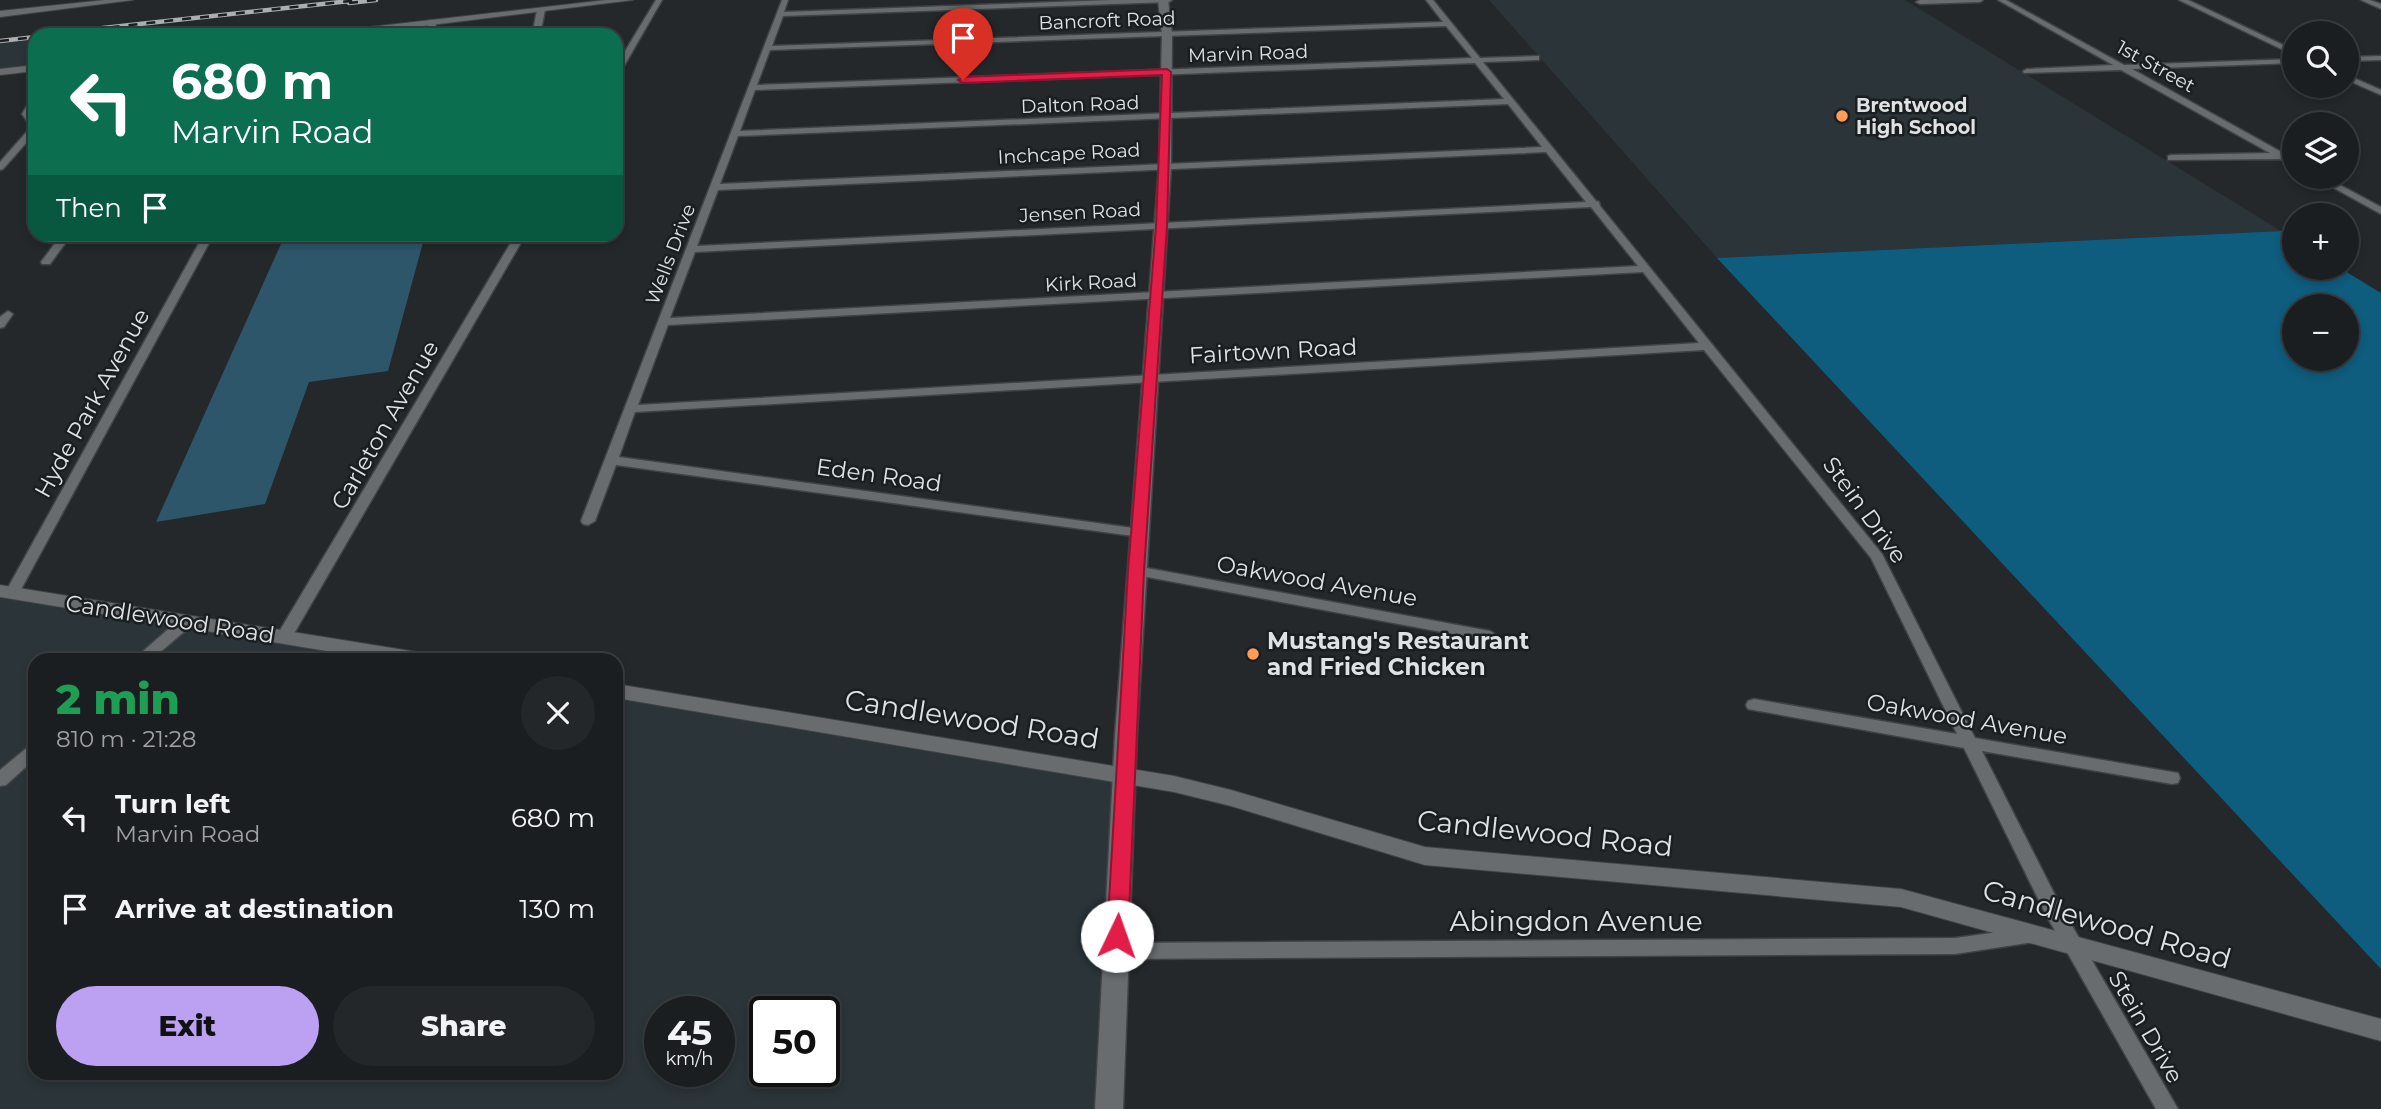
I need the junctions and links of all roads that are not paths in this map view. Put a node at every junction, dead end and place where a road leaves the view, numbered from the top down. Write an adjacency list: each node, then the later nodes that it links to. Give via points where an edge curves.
1 (129, 0): 15 (street)
2 (629, 0): 14 (street)
3 (659, 0): 29 (street)
4 (785, 0): 16 (street, Wells Drive)
5 (1163, 0): 6 (street); 16 (street); 22 (main road)
6 (1169, 0)
7 (1430, 0): 18 (street, Stein Drive)
8 (1980, 0): 12 (street)
9 (2001, 0): 31 (street, 1st Street)
10 (2182, 0): 23 (street)
11 (2364, 0): 13 (street)
12 (1920, 2)
13 (2381, 7)
14 (541, 10): 17 (street); 21 (street)
15 (0, 13)
16 (780, 14): 24 (street, Wells Drive)
17 (433, 22): 19 (street); 20 (street)
18 (1449, 24): 22 (street, Bancroft Road); 28 (street, Stein Drive)
19 (384, 28)
20 (431, 28)
21 (537, 28)
22 (1167, 34): 24 (street, Bancroft Road); 35 (main road)
23 (2282, 47)
24 (767, 48): 37 (street, Wells Drive)
25 (1536, 58): 28 (street, Marvin Road)
26 (2381, 58): 27 (street)
27 (2359, 59)
28 (1479, 60): 35 (street, Marvin Road); 39 (street, Stein Drive)
29 (623, 61)
30 (2282, 61): 31 (street)
31 (2124, 68): 33 (street); 44 (street, 1st Street)
32 (28, 69): 34 (street)
33 (2027, 71)
34 (0, 72)
35 (1167, 72): 37 (street, Marvin Road); 40 (main road)
36 (2359, 83): 38 (street)
37 (752, 88): 41 (street, Wells Drive)
38 (2381, 93)
39 (1511, 102): 40 (street, Dalton Road); 43 (street, Stein Drive)
40 (1167, 116): 41 (street, Dalton Road); 46 (main road)
41 (734, 134): 48 (street, Wells Drive)
42 (28, 135): 47 (street)
43 (1551, 149): 46 (street, Inchcape Road); 50 (street, Stein Drive)
44 (2281, 156): 45 (street)
45 (2171, 158)
46 (1165, 166): 48 (street, Inchcape Road); 52 (main road)
47 (0, 167)
48 (714, 187): 56 (street, Wells Drive)
49 (2341, 189): 51 (street)
50 (1596, 204): 52 (street, Jensen Road); 58 (street, Stein Drive)
51 (2381, 211)
52 (1162, 226): 56 (street, Jensen Road); 59 (main road)
53 (61, 242): 57 (street)
54 (204, 242): 70 (street, Hyde Park Avenue)
55 (516, 242): 73 (street, Carleton Avenue)
56 (691, 249): 61 (street, Wells Drive)
57 (46, 262)
58 (1647, 269): 59 (street, Kirk Road); 63 (street, Stein Drive)
59 (1157, 296): 61 (street, Kirk Road); 64 (main road)
60 (8, 314): 62 (street)
61 (664, 321): 65 (street, Wells Drive)
62 (0, 326)
63 (1708, 346): 64 (street, Fairtown Road); 78 (street, Stein Drive, via 1877,557)
64 (1151, 380): 65 (street, Fairtown Road); 68 (main road)
65 (631, 409): 66 (street, Wells Drive)
66 (611, 460): 67 (street, Wells Drive); 68 (street, Eden Road)
67 (587, 521)
68 (1140, 533): 69 (main road)
69 (1136, 571): 72 (street, Oakwood Avenue); 80 (main road)
70 (6, 592): 71 (street, Candlewood Road)
71 (187, 621): 73 (street, Candlewood Road); 74 (street)
72 (1490, 636)
73 (284, 637): 75 (street, Candlewood Road)
74 (149, 653)
75 (381, 653)
76 (623, 692): 80 (street, Candlewood Road)
77 (1754, 705): 78 (street, Oakwood Avenue)
78 (1969, 741): 81 (street, Oakwood Avenue); 84 (street, Stein Drive)
79 (28, 756): 82 (street)
80 (1124, 774): 83 (street, Candlewood Road, via 1231,798 1425,856 1901,898); 85 (main road)
81 (2172, 778)
82 (0, 780)
83 (2035, 935): 84 (street, Candlewood Road); 85 (street, Abingdon Avenue, via 1955,946)
84 (2074, 946): 86 (street, Candlewood Road); 88 (street, Stein Drive)
85 (1117, 951): 87 (main road)
86 (2381, 1030)
87 (1109, 1109)
88 (2166, 1109)

